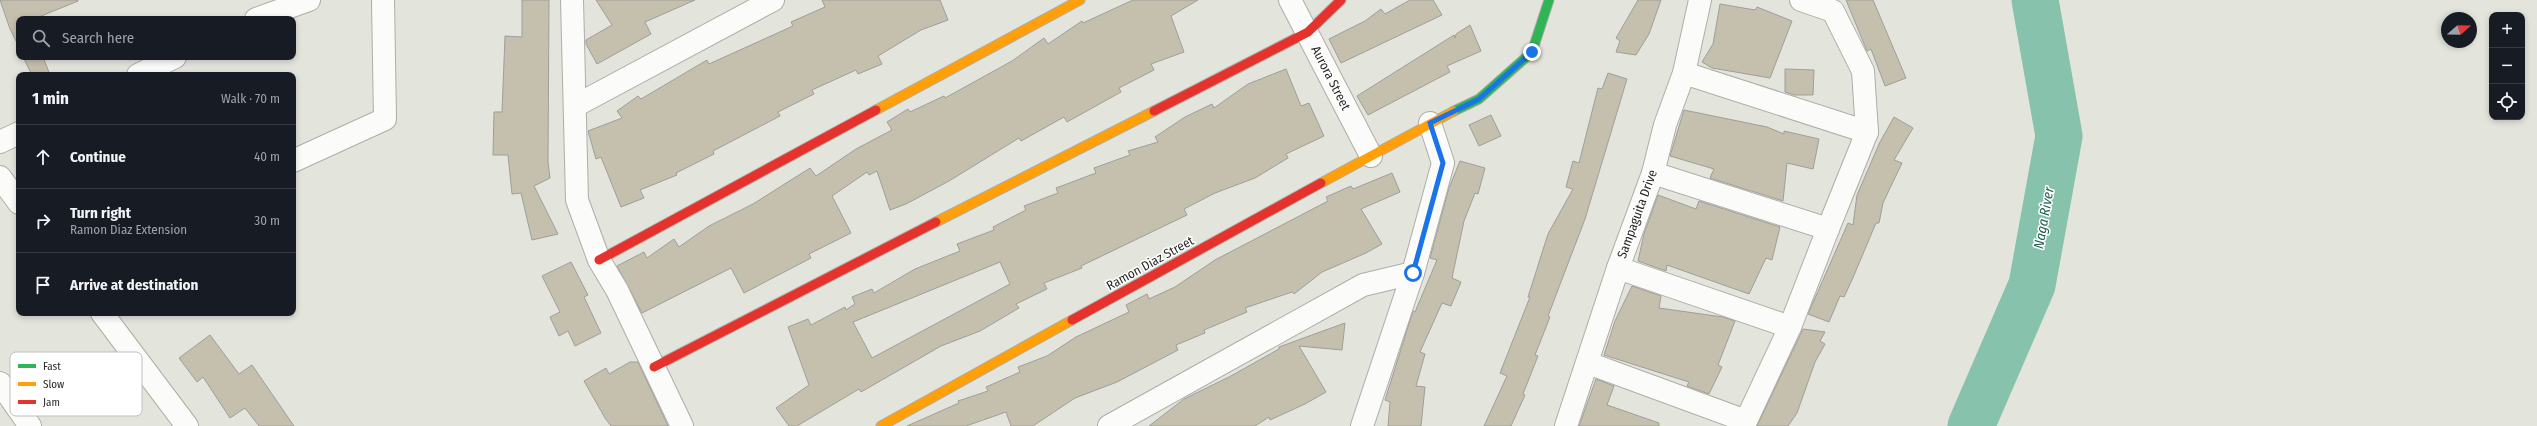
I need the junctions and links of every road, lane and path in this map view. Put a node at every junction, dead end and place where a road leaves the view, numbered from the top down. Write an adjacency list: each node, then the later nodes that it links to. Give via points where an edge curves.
1 (309, 0): 11 (street)
2 (383, 0): 22 (street, via 384,119)
3 (572, 0): 16 (street)
4 (773, 0): 16 (street)
5 (1080, 0): 27 (street)
6 (1290, 0): 12 (street, Aurora Street)
7 (1341, 0): 12 (street)
8 (1549, 0): 17 (street, Ramon Diaz Street, via 1532,52 1479,99)
9 (1700, 0): 15 (street, Sampaguita Drive)
10 (1800, 0): 18 (street, via 1833,11 1863,72)
11 (264, 16)
12 (1308, 32): 21 (street, Aurora Street); 35 (street)
13 (169, 60): 14 (street)
14 (144, 72)
15 (1684, 73): 18 (street); 23 (street, Sampaguita Drive, via 1665,125)
16 (575, 106): 27 (street, via 577,200)
17 (1430, 123): 21 (street, Ramon Diaz Street); 29 (street, via 1443,163)
18 (1867, 132): 26 (street)
19 (16, 134): 20 (street)
20 (0, 142)
21 (1371, 156): 42 (street, Ramon Diaz Street)
22 (296, 160)
23 (1653, 173): 26 (street); 28 (street, Sampaguita Drive)
24 (0, 177): 25 (street)
25 (16, 199)
26 (1828, 229): 31 (street)
27 (599, 260): 35 (street, via 617,290)
28 (1618, 268): 31 (street); 33 (street, Sampaguita Drive)
29 (1413, 273): 43 (street, via 1363,285); 44 (street)
30 (104, 316): 32 (street)
31 (1790, 326): 33 (street, via 1746,421)
32 (131, 352)
33 (1588, 363): 45 (street, Sampaguita Drive)
34 (142, 366): 40 (street)
35 (654, 366): 41 (street)
36 (0, 383): 37 (street)
37 (10, 397)
38 (23, 416): 39 (street)
39 (30, 426)
40 (187, 426)
41 (682, 426)
42 (881, 426)
43 (1109, 426)
44 (1362, 426)
45 (1566, 426)

